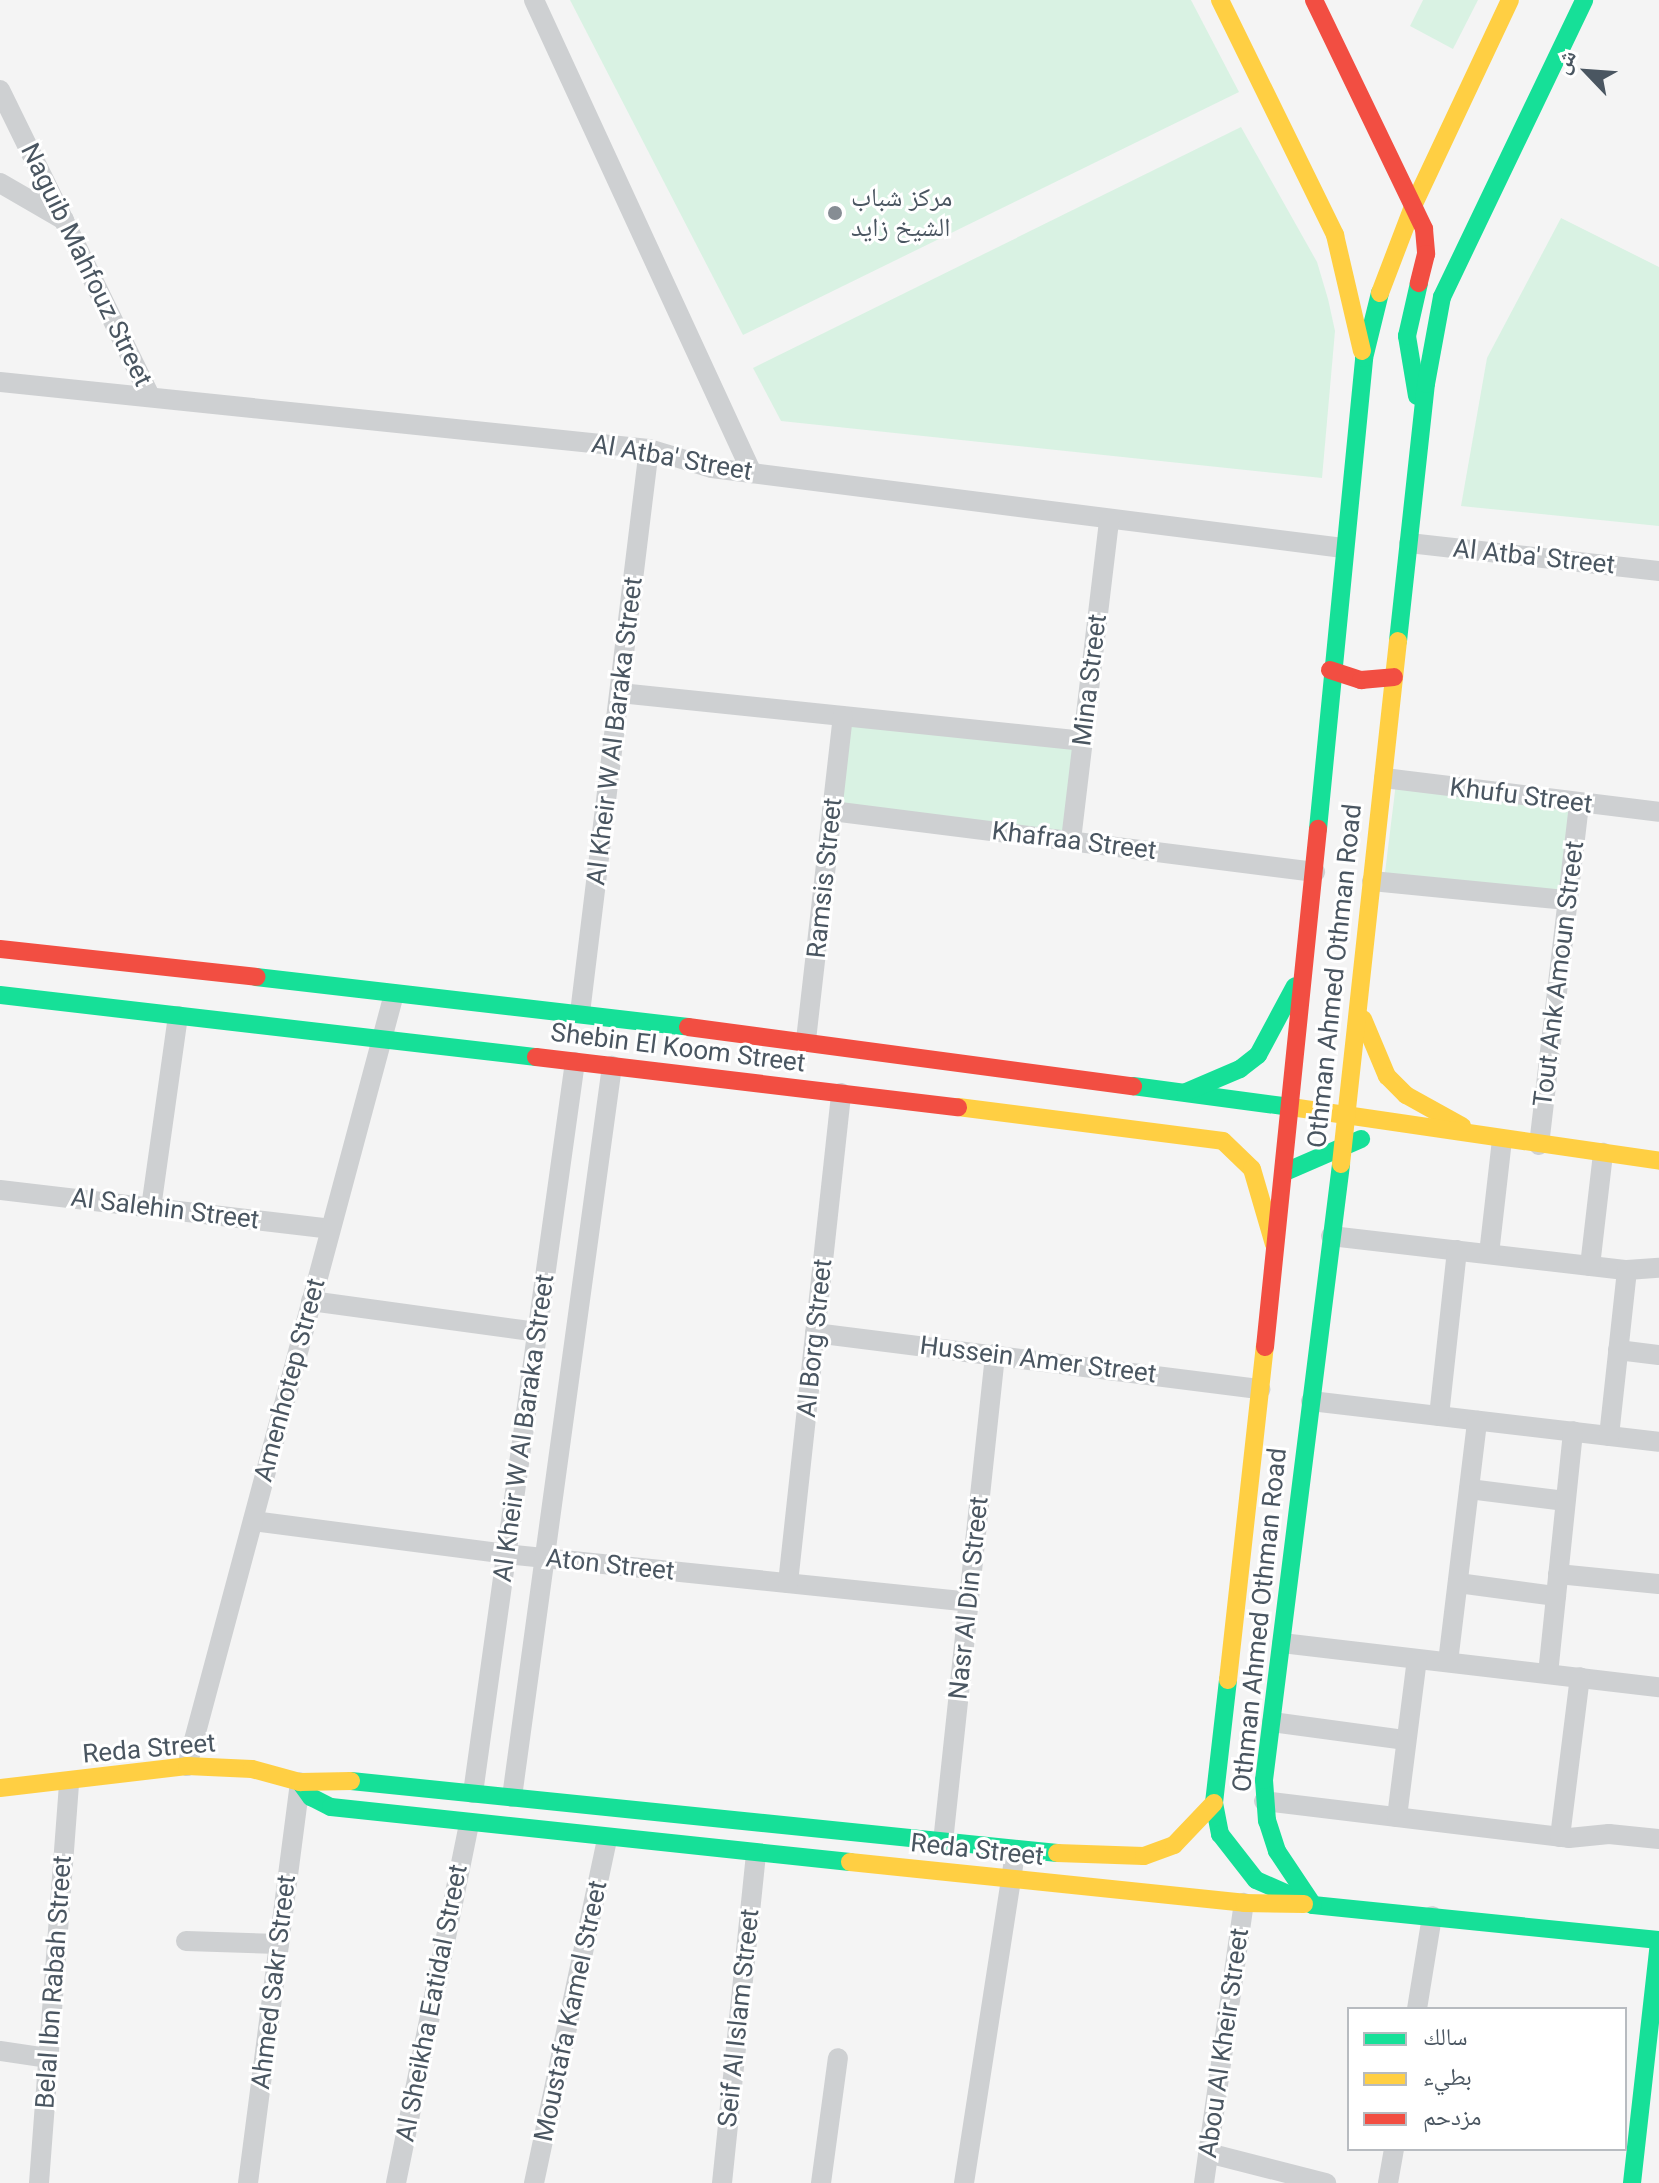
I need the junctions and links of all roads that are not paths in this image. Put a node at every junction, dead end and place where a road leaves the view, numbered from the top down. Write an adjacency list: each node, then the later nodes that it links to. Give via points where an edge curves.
1 (534, 0): 15 (street)
2 (1220, 0): 10 (main road, via 1335,235)
3 (1314, 0): 8 (main road)
4 (1510, 0): 8 (main road, Othman Ahmed Othman Road)
5 (1584, 0): 13 (main road, Othman Ahmed Othman Road, via 1442,297)
6 (0, 90): 9 (street, Naguib Mahfouz Street)
7 (0, 183): 9 (street)
8 (1414, 204): 10 (main road, Othman Ahmed Othman Road, via 1383,280); 13 (main road, via 1426,254 1407,348)
9 (64, 220): 12 (street, Naguib Mahfouz Street)
10 (1364, 358): 18 (main road, Othman Ahmed Othman Road)
11 (0, 382): 12 (street, Al Atba' Street)
12 (150, 396): 14 (street, Al Atba' Street)
13 (1422, 419): 17 (main road, Othman Ahmed Othman Road)
14 (649, 449): 15 (street, Al Atba' Street, via 712,468); 22 (street, Al Kheir W Al Baraka Street)
15 (752, 473): 16 (street, Al Atba' Street)
16 (1109, 520): 18 (street, Al Atba' Street); 24 (street, Mina Street)
17 (1409, 543): 19 (street, Al Atba' Street); 21 (main road, Othman Ahmed Othman Road)
18 (1343, 548): 20 (main road, Othman Ahmed Othman Road)
19 (1659, 571)
20 (1330, 670): 21 (main road, via 1361,680); 30 (main road, Othman Ahmed Othman Road)
21 (1394, 677): 25 (main road, Othman Ahmed Othman Road)
22 (620, 693): 23 (street); 38 (street, Al Kheir W Al Baraka Street)
23 (843, 716): 24 (street); 27 (street, Ramsis Street)
24 (1082, 741): 29 (street, Mina Street)
25 (1384, 778): 26 (street, Khufu Street); 31 (main road, Othman Ahmed Othman Road)
26 (1579, 804): 28 (street, Khufu Street); 32 (street, Tout Ank Amoun Street)
27 (832, 811): 29 (street, Khafraa Street); 41 (street, Ramsis Street)
28 (1659, 812)
29 (1071, 840): 30 (street, Khafraa Street)
30 (1315, 872): 34 (main road, Othman Ahmed Othman Road)
31 (1372, 881): 32 (street); 37 (main road, Othman Ahmed Othman Road)
32 (1567, 900): 51 (street, Tout Ank Amoun Street)
33 (0, 949): 35 (main road, Shebin El Koom Street)
34 (1306, 961): 44 (main road, via 1258,1055 1240,1069); 46 (main road, Othman Ahmed Othman Road)
35 (394, 994): 38 (main road, Shebin El Koom Street); 40 (street, Amenhotep Street)
36 (0, 995): 39 (main road, Shebin El Koom Street)
37 (1359, 1006): 47 (main road, Othman Ahmed Othman Road); 49 (main road, via 1373,1053 1406,1095)
38 (580, 1013): 41 (main road, Shebin El Koom Street)
39 (178, 1016): 40 (main road, Shebin El Koom Street); 56 (street)
40 (380, 1039): 42 (main road, Shebin El Koom Street); 57 (street, Amenhotep Street)
41 (806, 1040): 44 (main road, Shebin El Koom Street)
42 (575, 1062): 43 (main road, Shebin El Koom Street); 66 (street, Al Kheir W Al Baraka Street)
43 (612, 1066): 45 (main road, Shebin El Koom Street); 82 (street, Al Kheir W Al Baraka Street)
44 (1186, 1092): 46 (main road, Shebin El Koom Street)
45 (841, 1093): 60 (main road, Shebin El Koom Street, via 1223,1141 1252,1169); 67 (street, Al Borg Street)
46 (1291, 1107): 47 (main road, Shebin El Koom Street); 54 (main road, Othman Ahmed Othman Road)
47 (1347, 1114): 48 (main road, Shebin El Koom Street); 50 (main road, Othman Ahmed Othman Road)
48 (1415, 1127): 49 (main road, Shebin El Koom Street); 50 (main road)
49 (1492, 1138): 51 (main road, Shebin El Koom Street); 61 (street)
50 (1343, 1145): 54 (main road); 58 (main road, Othman Ahmed Othman Road)
51 (1539, 1145): 52 (main road, Shebin El Koom Street)
52 (1603, 1153): 53 (main road, Shebin El Koom Street); 62 (street)
53 (1659, 1161)
54 (1285, 1172): 60 (main road, Othman Ahmed Othman Road)
55 (0, 1190): 56 (street, Al Salehin Street)
56 (151, 1208): 57 (street, Al Salehin Street)
57 (330, 1229): 65 (street, Amenhotep Street)
58 (1331, 1236): 59 (street); 72 (main road, Othman Ahmed Othman Road)
59 (1457, 1250): 61 (street); 73 (street)
60 (1276, 1252): 71 (main road, Othman Ahmed Othman Road)
61 (1489, 1254): 62 (street)
62 (1590, 1266): 64 (street)
63 (1659, 1268): 64 (street)
64 (1627, 1270): 68 (street)
65 (311, 1301): 66 (street); 80 (street, Amenhotep Street)
66 (537, 1332): 81 (street, Al Kheir W Al Baraka Street)
67 (815, 1333): 69 (street, Hussein Amer Street); 84 (street, Al Borg Street)
68 (1618, 1350): 70 (street); 76 (street)
69 (995, 1354): 71 (street, Hussein Amer Street); 88 (street, Nasr Al Din Street)
70 (1659, 1355)
71 (1260, 1389): 103 (main road, Othman Ahmed Othman Road)
72 (1311, 1401): 73 (street); 89 (main road, Othman Ahmed Othman Road)
73 (1439, 1416): 74 (street)
74 (1477, 1421): 75 (street); 78 (street)
75 (1573, 1431): 76 (street); 79 (street)
76 (1609, 1436): 77 (street)
77 (1659, 1442)
78 (1469, 1489): 79 (street); 85 (street)
79 (1565, 1501): 83 (street)
80 (253, 1521): 81 (street, Aton Street); 97 (street, Amenhotep Street)
81 (506, 1554): 82 (street, Aton Street); 101 (street, Al Kheir W Al Baraka Street)
82 (546, 1559): 84 (street, Aton Street); 102 (street, Al Kheir W Al Baraka Street)
83 (1558, 1574): 86 (street); 87 (street)
84 (788, 1583): 88 (street, Aton Street)
85 (1458, 1583): 87 (street); 91 (street)
86 (1659, 1584)
87 (1556, 1596): 92 (street)
88 (969, 1602): 111 (street, Nasr Al Din Street)
89 (1282, 1643): 90 (street); 95 (main road, Othman Ahmed Othman Road)
90 (1417, 1659): 91 (street); 96 (street)
91 (1448, 1662): 92 (street)
92 (1548, 1674): 93 (street)
93 (1580, 1677): 94 (street); 108 (street)
94 (1659, 1687)
95 (1272, 1722): 96 (street); 104 (main road, Othman Ahmed Othman Road)
96 (1406, 1740): 105 (street)
97 (187, 1766): 98 (main road, Reda Street); 99 (main road, Reda Street, via 252,1769)
98 (69, 1782): 100 (main road, Reda Street); 123 (street, Belal Ibn Rabah Street)
99 (300, 1782): 101 (main road, Reda Street, via 327,1778); 106 (main road, Reda Street, via 311,1797 331,1807); 120 (street, Ahmed Sakr Street)
100 (0, 1788)
101 (473, 1793): 102 (main road, Reda Street)
102 (512, 1797): 111 (main road, Reda Street)
103 (1214, 1803): 107 (main road, Othman Ahmed Othman Road); 112 (main road, Reda Street, via 1174,1845 1144,1856 1113,1859)
104 (1266, 1811): 105 (street); 107 (main road, via 1246,1836); 116 (main road, Othman Ahmed Othman Road, via 1277,1851)
105 (1397, 1817): 108 (street)
106 (469, 1823): 109 (main road, Reda Street); 129 (street, Al Sheikha Eatidal Street)
107 (1220, 1834): 116 (main road, Othman Ahmed Othman Road, via 1256,1880)
108 (1560, 1837): 110 (street)
109 (607, 1839): 113 (main road, Reda Street); 130 (street, Moustafa Kamel Street)
110 (1659, 1839)
111 (943, 1842): 112 (main road, Reda Street)
112 (1015, 1849): 114 (street)
113 (756, 1854): 114 (main road, Reda Street); 131 (street, Seif Al Islam Street)
114 (1011, 1879): 115 (main road, Reda Street); 133 (street)
115 (1244, 1903): 116 (main road, Reda Street); 126 (street, Abou Al Kheir Street)
116 (1313, 1905): 117 (main road, Reda Street)
117 (1432, 1916): 119 (main road, Reda Street); 121 (street)
118 (186, 1941): 120 (street)
119 (1659, 1941): 137 (main road)
120 (279, 1944): 128 (street, Ahmed Sakr Street)
121 (1417, 2007)
122 (0, 2051): 123 (street)
123 (48, 2058): 127 (street, Belal Ibn Rabah Street)
124 (838, 2058): 132 (street)
125 (1394, 2151): 136 (street)
126 (1208, 2153): 134 (street, Abou Al Kheir Street); 135 (street)
127 (39, 2183)
128 (248, 2183)
129 (396, 2183)
130 (534, 2183)
131 (722, 2183)
132 (821, 2183)
133 (964, 2183)
134 (1204, 2183)
135 (1326, 2183)
136 (1388, 2183)
137 (1632, 2183)

